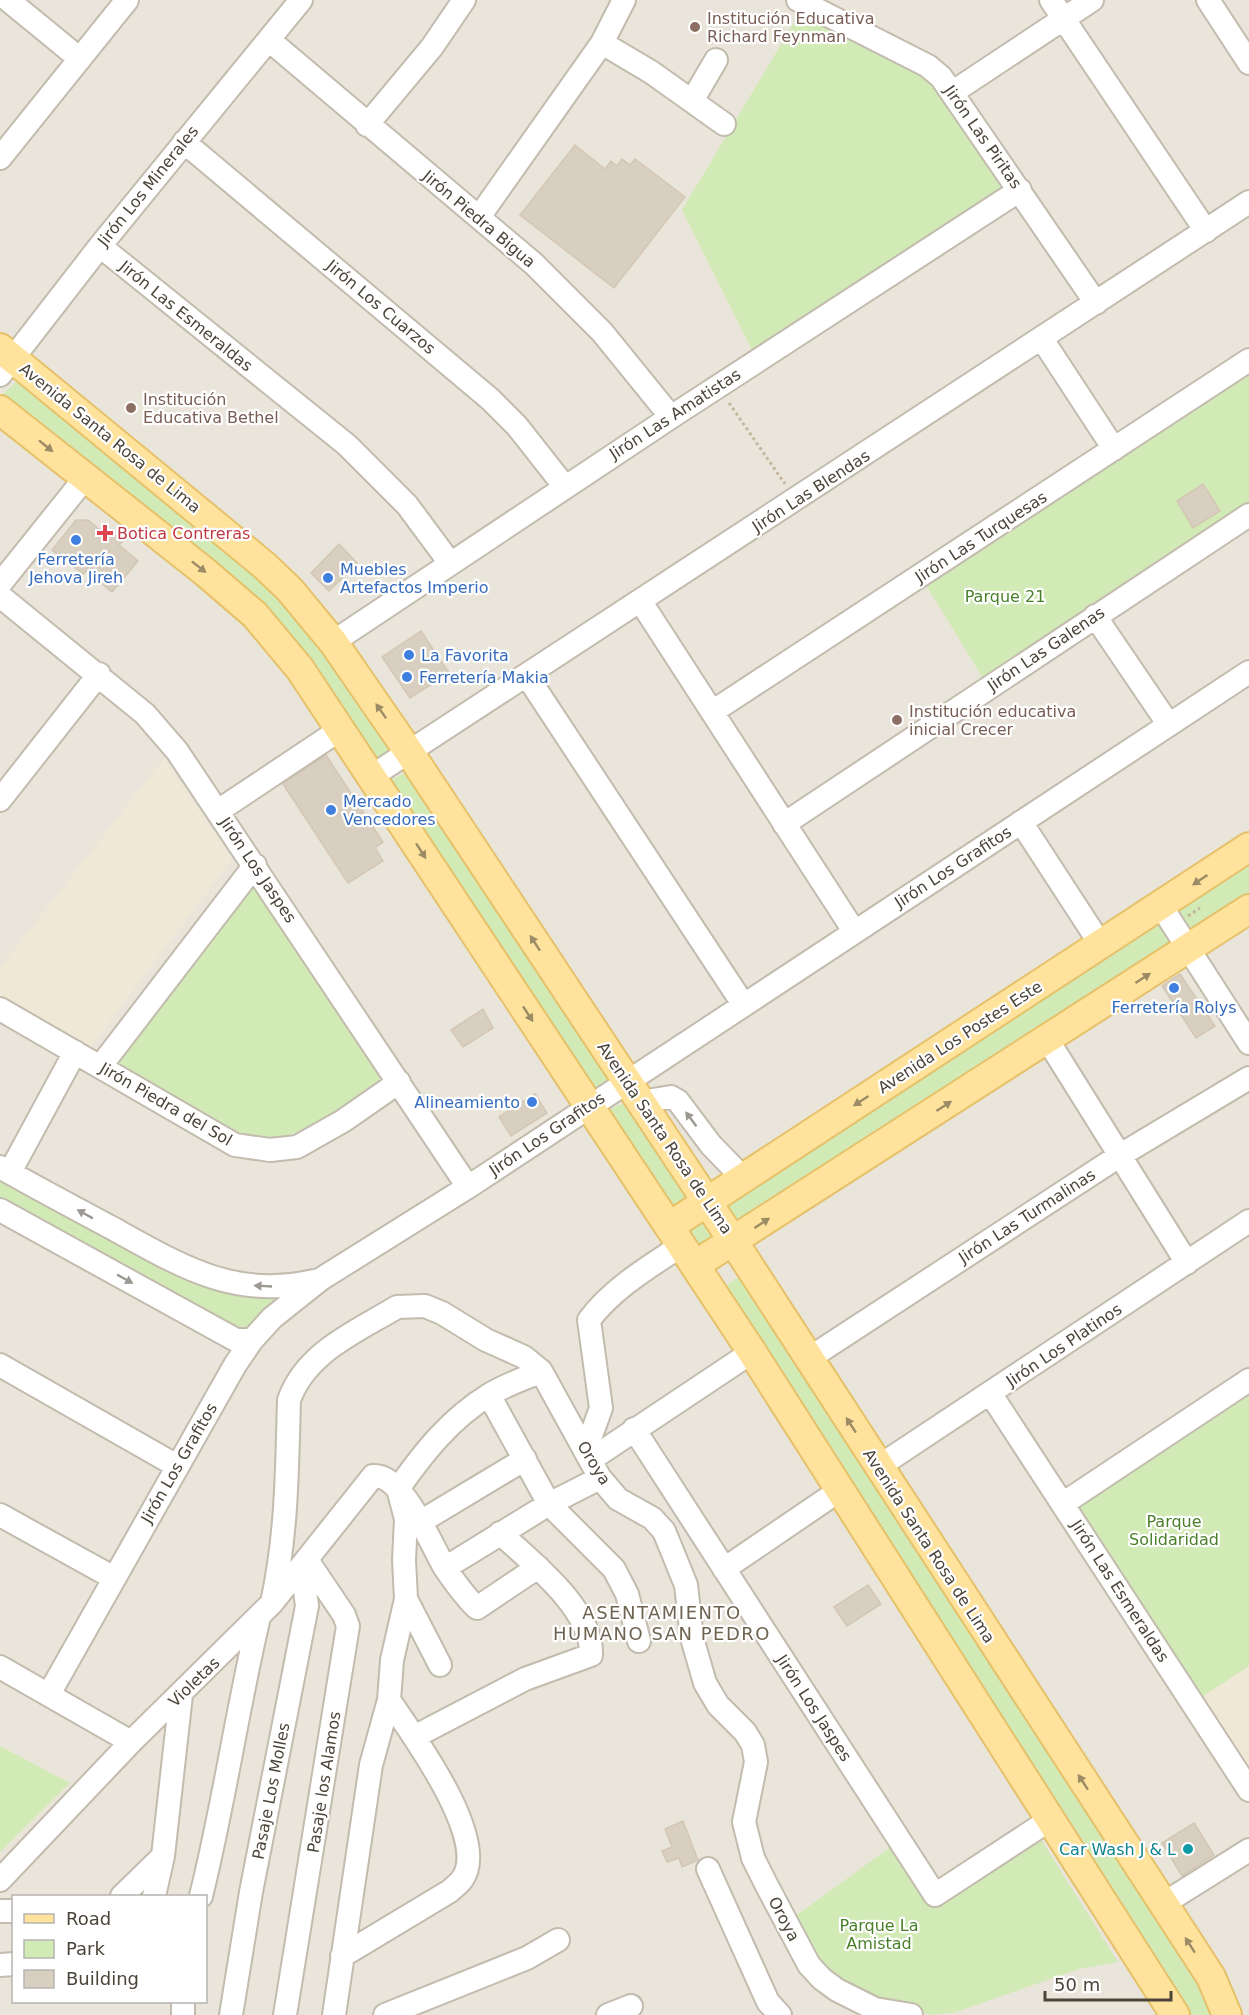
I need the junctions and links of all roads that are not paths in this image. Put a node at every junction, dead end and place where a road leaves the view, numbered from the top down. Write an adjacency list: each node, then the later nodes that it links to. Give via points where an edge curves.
1 (8, 0): 13 (street)
2 (127, 0): 13 (street)
3 (301, 0): 11 (street, Jirón Los Minerales)
4 (464, 0): 19 (street, via 432,47)
5 (624, 0): 12 (street)
6 (798, 0): 16 (street, Jirón Las Piritas, via 927,66)
7 (1051, 0): 10 (street)
8 (1092, 0): 10 (street)
9 (1208, 0): 15 (street)
10 (1065, 18): 16 (street); 25 (street)
11 (268, 40): 19 (street, Jirón Piedra Bigua); 20 (street, Jirón Los Minerales)
12 (602, 43): 17 (street); 24 (street)
13 (80, 59): 21 (street)
14 (716, 60): 17 (street)
15 (1249, 63)
16 (954, 92): 22 (street, Jirón Las Piritas)
17 (692, 101): 18 (street)
18 (724, 124)
19 (367, 125): 24 (street, Jirón Piedra Bigua)
20 (184, 142): 26 (street, Jirón Los Minerales); 35 (street, Jirón Los Cuarzos, via 490,399)
21 (0, 158)
22 (1020, 190): 27 (street, Jirón Las Piritas); 32 (street, Jirón Las Amatistas)
23 (1249, 202): 25 (street, Jirón Las Blendas)
24 (479, 217): 32 (street, Jirón Piedra Bigua, via 573,301)
25 (1206, 231): 27 (street, Jirón Las Blendas)
26 (100, 246): 30 (street, Jirón Los Minerales); 37 (street, Jirón Las Esmeraldas, via 346,445 406,505)
27 (1096, 303): 28 (street, Jirón Las Blendas)
28 (1042, 339): 33 (street); 40 (street, Jirón Las Blendas)
29 (1249, 360): 33 (street, Jirón Las Turquesas)
30 (4, 361): 42 (main road, Avenida Santa Rosa de Lima, via 265,566)
31 (0, 410): 34 (main road, one-way to 34)
32 (671, 417): 35 (street, Jirón Las Amatistas)
33 (1114, 449): 46 (street, Jirón Las Turquesas)
34 (85, 478): 38 (street); 48 (main road, one-way to 48, via 255,615 300,669)
35 (566, 487): 37 (street, Jirón Las Amatistas)
36 (1249, 515): 41 (street, Jirón Las Galenas)
37 (450, 563): 42 (street, Jirón Las Amatistas)
38 (0, 584)
39 (0, 596): 44 (street, Jirón Los Jaspes)
40 (641, 602): 45 (street, Jirón Las Blendas); 46 (street)
41 (1095, 616): 47 (street); 54 (street, Jirón Las Galenas)
42 (333, 642): 49 (main road, Avenida Santa Rosa de Lima, one-way to 42)
43 (1249, 672): 47 (street, Jirón Los Grafitos)
44 (99, 674): 51 (street); 52 (street, Jirón Los Jaspes, via 145,714 177,751)
45 (527, 676): 49 (street, Jirón Las Blendas); 62 (street)
46 (712, 712): 54 (street)
47 (1169, 725): 53 (street, Jirón Los Grafitos)
48 (340, 729): 50 (main road); 52 (street)
49 (409, 752): 50 (street, Jirón Las Blendas); 70 (main road, Avenida Santa Rosa de Lima, one-way to 49)
50 (372, 776): 71 (main road, one-way to 71)
51 (0, 800)
52 (218, 811): 56 (street, Jirón Los Jaspes)
53 (1021, 822): 59 (street, Jirón Los Grafitos); 60 (street)
54 (784, 824): 59 (street)
55 (1249, 848): 57 (main road, Avenida Los Postes Este, one-way to 57)
56 (255, 865): 67 (street); 69 (street, Jirón Los Jaspes)
57 (1161, 906): 60 (main road, Avenida Los Postes Este); 61 (street)
58 (1249, 909): 61 (main road)
59 (854, 931): 62 (street, Jirón Los Grafitos)
60 (1101, 945): 76 (main road, Avenida Los Postes Este, one-way to 76)
61 (1188, 949): 64 (main road, one-way to 61); 65 (street)
62 (743, 1004): 70 (street, Jirón Los Grafitos)
63 (0, 1009): 66 (street, Jirón Piedra del Sol)
64 (1047, 1039): 73 (street); 81 (main road, one-way to 64)
65 (1249, 1042)
66 (75, 1052): 67 (street, Jirón Piedra del Sol); 74 (street)
67 (100, 1066): 69 (street, Jirón Piedra del Sol, via 235,1145 270,1150 297,1147)
68 (1249, 1078): 73 (street, Jirón Las Turmalinas)
69 (399, 1082): 77 (street, Jirón Los Jaspes)
70 (634, 1092): 71 (street, Jirón Los Grafitos); 72 (street, one-way to 70, via 678,1101); 75 (main road, Avenida Santa Rosa de Lima)
71 (589, 1107): 77 (street, Jirón Los Grafitos); 82 (main road)
72 (711, 1145): 75 (street); 76 (street)
73 (1119, 1156): 83 (street); 87 (street, Jirón Las Turmalinas)
74 (5, 1169): 84 (street, one-way to 74, via 288,1287 261,1287 190,1271)
75 (688, 1173): 78 (main road, Avenida Santa Rosa de Lima)
76 (744, 1178): 78 (main road, Avenida Los Postes Este)
77 (468, 1187): 84 (street, Jirón Los Grafitos)
78 (708, 1202): 81 (main road, Avenida Santa Rosa de Lima); 82 (main road, Avenida Los Postes Este)
79 (0, 1210): 85 (street, one-way to 85, via 236,1340)
80 (1249, 1221): 83 (street, Jirón Los Platinos)
81 (733, 1241): 82 (main road); 87 (main road, Avenida Santa Rosa de Lima)
82 (682, 1246): 86 (main road); 95 (street, via 600,1305 589,1320 601,1408 592,1433)
83 (1187, 1263): 91 (street, Jirón Los Platinos)
84 (321, 1279): 85 (street, Jirón Los Grafitos, via 272,1318)
85 (252, 1340): 96 (street, Jirón Los Grafitos)
86 (752, 1352): 93 (street); 99 (main road)
87 (808, 1359): 97 (main road, Avenida Santa Rosa de Lima, one-way to 87)
88 (0, 1365): 96 (street)
89 (541, 1371): 92 (street); 95 (street, Oroya); 111 (street, Oroya, via 524,1357 486,1340 442,1312 411,1304 397,1307 321,1353 310,1363 289,1400 287,1519 282,1559)
90 (1249, 1380): 100 (street)
91 (990, 1393): 97 (street, Jirón Los Platinos); 100 (street, Jirón Las Esmeraldas)
92 (489, 1395): 94 (street); 98 (street, via 429,1445)
93 (634, 1429): 95 (street); 108 (street, Jirón Los Jaspes)
94 (525, 1460): 101 (street); 103 (street)
95 (590, 1460): 101 (street); 140 (street, Oroya, via 618,1498 652,1518 664,1531 674,1554 686,1585 692,1638 705,1683 718,1705 753,1745 756,1762 744,1822 753,1858 809,1965 854,2000 875,2009)
96 (177, 1466): 109 (street, Jirón Los Grafitos)
97 (878, 1467): 129 (main road, Avenida Santa Rosa de Lima, one-way to 97)
98 (398, 1489): 103 (street); 105 (street, Violetas, via 376,1475 353,1498); 110 (street, via 406,1519)
99 (840, 1490): 108 (street); 121 (main road)
100 (1064, 1503): 120 (street, Jirón Las Esmeraldas)
101 (549, 1504): 104 (street); 112 (street, via 614,1569 627,1594)
102 (0, 1515): 109 (street)
103 (422, 1521): 107 (street)
104 (500, 1533): 106 (street); 107 (street)
105 (305, 1564): 111 (street, Violetas); 134 (street, Pasaje Los Molles, via 307,1606); 135 (street, Pasaje los Alamos, via 348,1626)
106 (538, 1567): 107 (street, via 477,1608); 118 (street, via 576,1611 589,1635 591,1655 525,1679)
107 (445, 1568)
108 (724, 1569): 121 (street, Jirón Los Jaspes, via 935,1895)
109 (114, 1578): 115 (street, Jirón Los Grafitos)
110 (406, 1599): 113 (street); 117 (street, via 392,1660)
111 (266, 1609): 116 (street, Violetas); 128 (street, Oroya, via 237,1711 219,1822)
112 (639, 1641)
113 (440, 1665)
114 (0, 1667): 115 (street)
115 (49, 1694): 119 (street)
116 (181, 1695): 119 (street, Violetas); 123 (street)
117 (389, 1700): 118 (street); 131 (street, via 371,1765)
118 (414, 1737): 131 (street, via 466,1830 464,1877 450,1891)
119 (131, 1742): 125 (street, Violetas)
120 (1249, 1790)
121 (1051, 1819): 133 (main road)
122 (1249, 1850): 129 (street)
123 (163, 1856): 126 (street); 127 (street)
124 (708, 1869): 139 (street, via 768,2002)
125 (0, 1880)
126 (123, 1895)
127 (154, 1895)
128 (201, 1895)
129 (1163, 1904): 141 (main road, Avenida Santa Rosa de Lima, one-way to 129, via 1211,1977)
130 (558, 1940): 137 (street, via 527,1958)
131 (342, 1956): 136 (street)
132 (631, 2006): 138 (street)
133 (1170, 2014)
134 (231, 2015)
135 (285, 2015)
136 (334, 2015)
137 (385, 2015)
138 (608, 2015)
139 (780, 2015)
140 (911, 2015)
141 (1227, 2015)

